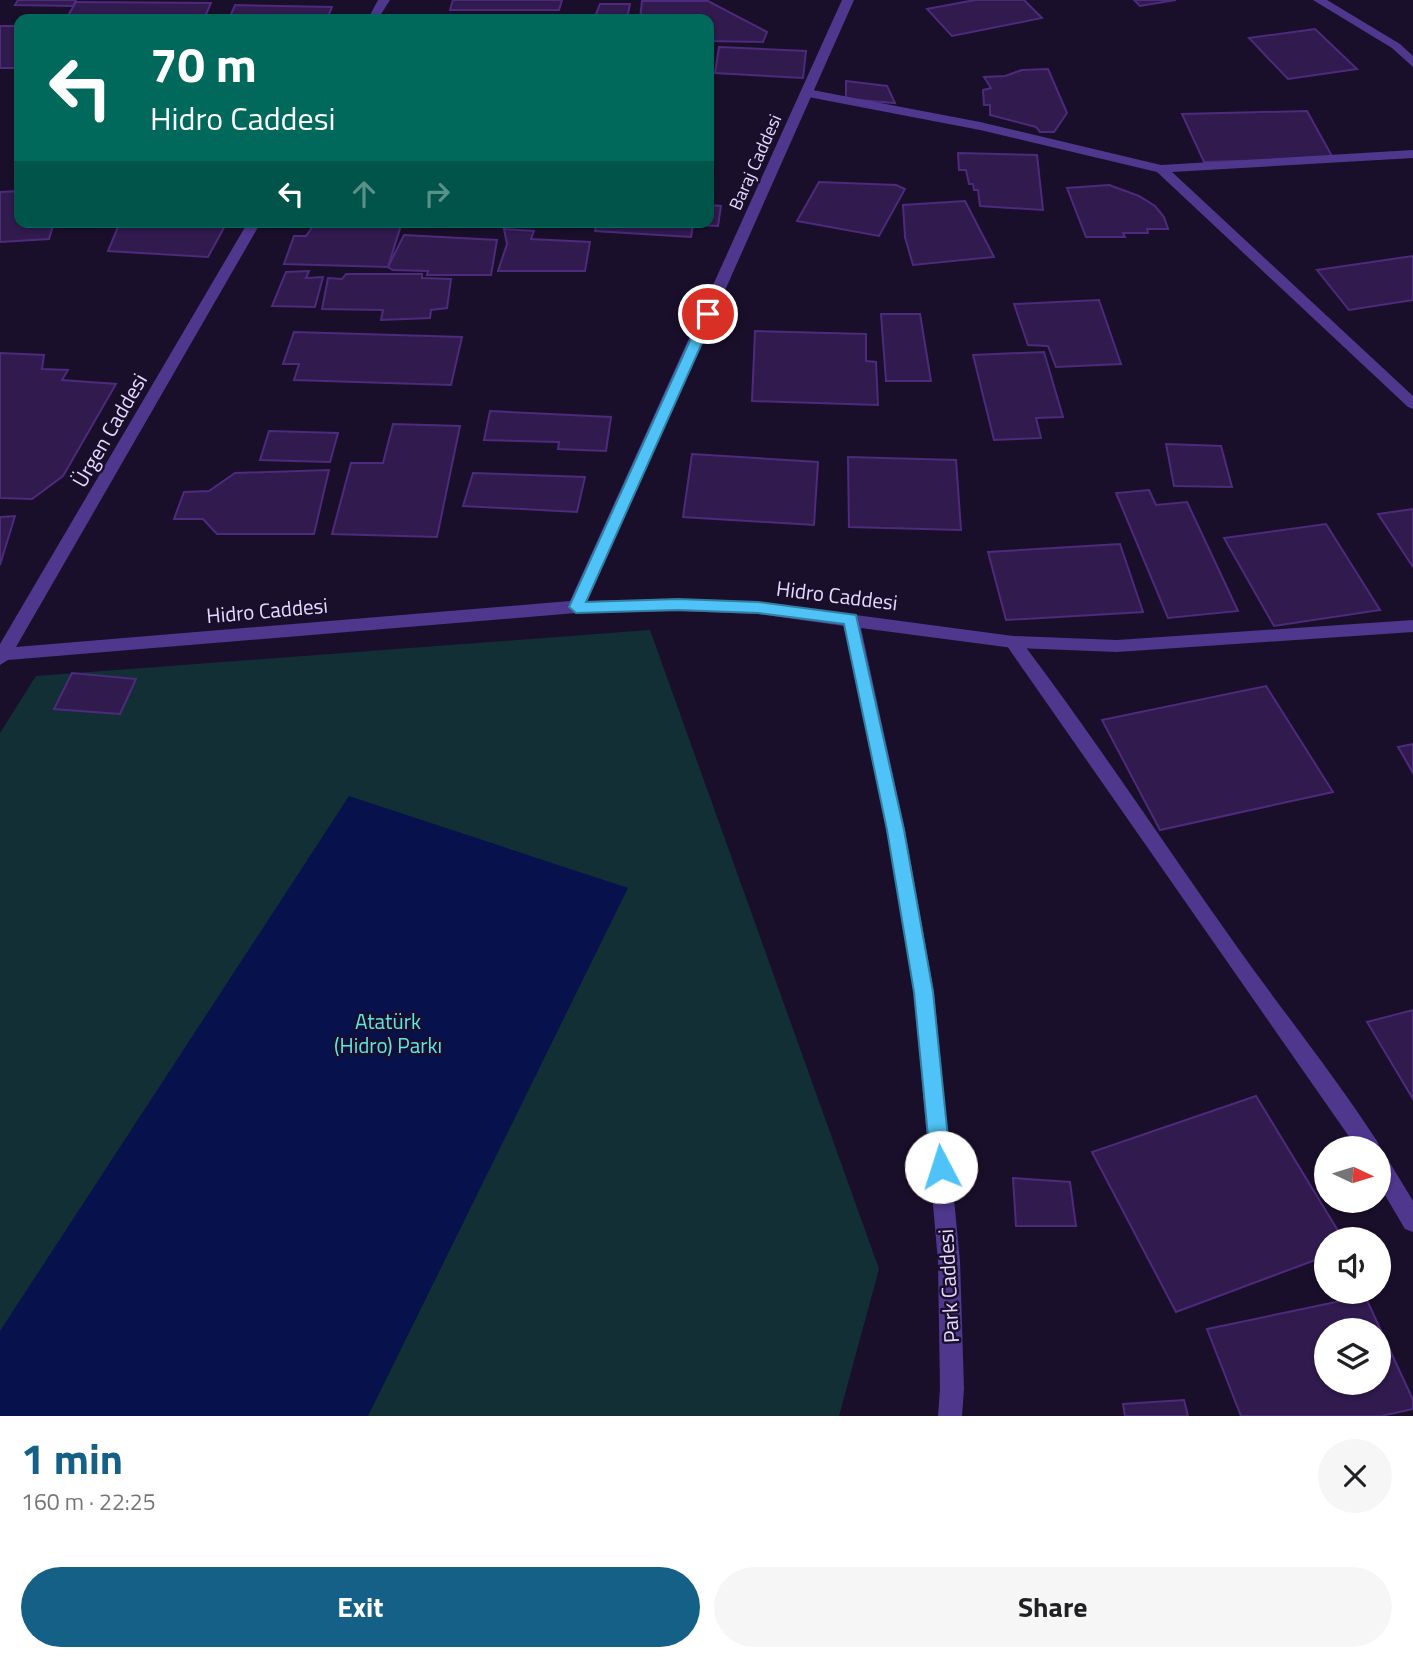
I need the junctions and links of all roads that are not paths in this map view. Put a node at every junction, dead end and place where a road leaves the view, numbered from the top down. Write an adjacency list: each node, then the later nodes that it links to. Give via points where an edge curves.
1 (848, 0): 4 (street, Baraj Caddesi)
2 (1320, 0): 3 (street, via 1396,46)
3 (1413, 63)
4 (807, 93): 6 (street, via 980,126); 9 (street, Baraj Caddesi)
5 (1413, 154): 6 (street)
6 (1161, 169): 8 (street)
7 (252, 228): 13 (street, Ürgen Caddesi)
8 (1413, 404)
9 (576, 607): 10 (street, Hidro Caddesi, via 758,608); 13 (street, Hidro Caddesi)
10 (851, 619): 12 (street, Hidro Caddesi); 17 (street, Park Caddesi, via 896,830 923,992 949,1261)
11 (1413, 626): 12 (street, Hidro Caddesi, via 1117,646)
12 (1013, 642): 14 (street)
13 (2, 656)
14 (1362, 1136)
15 (1391, 1185): 16 (street)
16 (1413, 1221)
17 (950, 1416)

